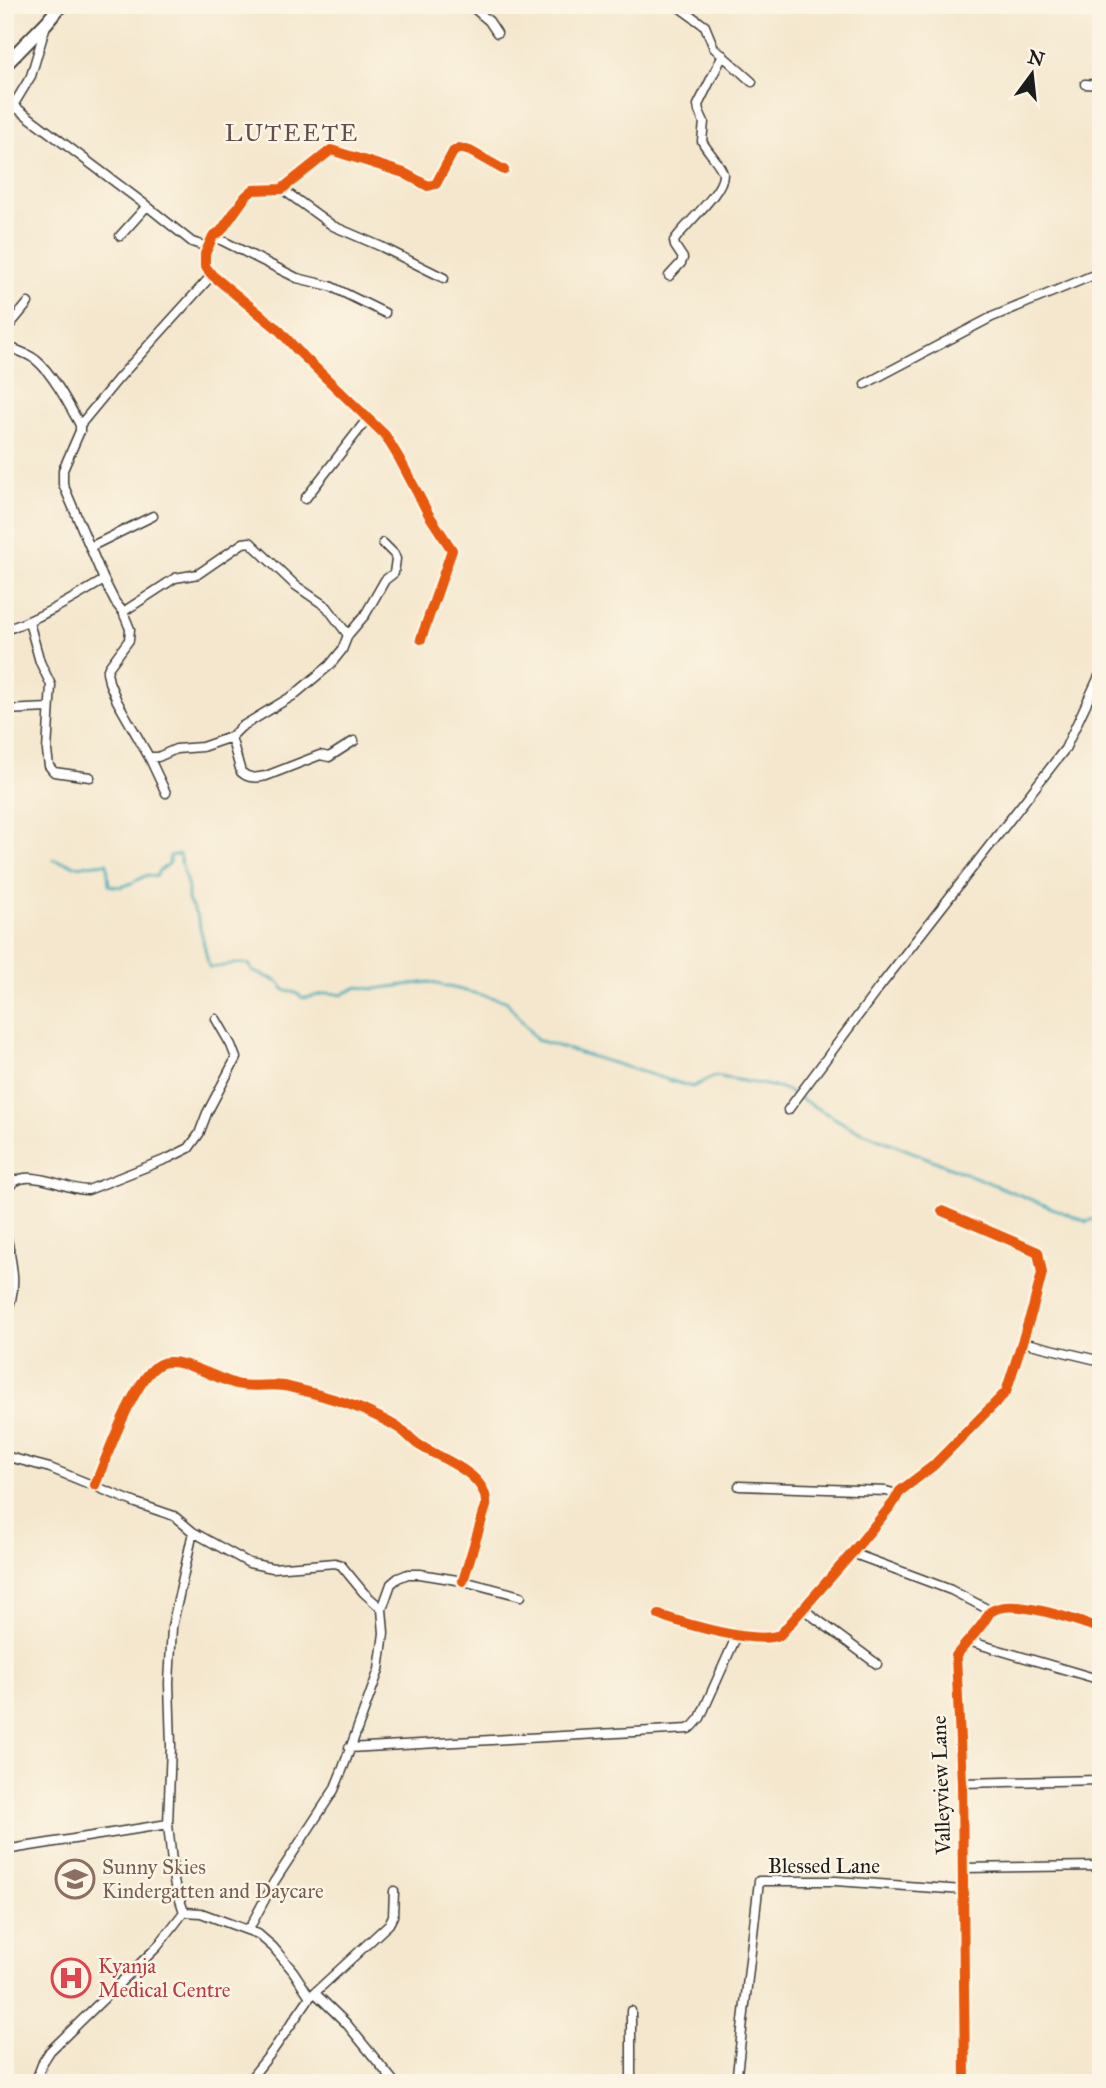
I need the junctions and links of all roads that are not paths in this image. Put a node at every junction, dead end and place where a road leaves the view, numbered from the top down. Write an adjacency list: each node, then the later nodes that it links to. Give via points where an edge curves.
1 (61, 5): 4 (main road)
2 (470, 5): 5 (street)
3 (676, 5): 6 (street, via 705,26 714,48)
4 (47, 22): 7 (main road); 11 (street, via 31,76)
5 (497, 33)
6 (723, 55): 8 (street); 21 (street, via 698,105 704,122 702,141 722,177 712,198 674,241 683,258)
7 (5, 65)
8 (752, 82)
9 (1085, 84): 10 (street)
10 (1101, 85)
11 (15, 106): 12 (street); 15 (street)
12 (5, 119)
13 (504, 170): 14 (street, via 459,148 436,184 428,186 404,173 331,150)
14 (282, 189): 17 (street, via 253,190); 22 (street, via 333,226)
15 (147, 206): 16 (street); 18 (street, via 192,243)
16 (120, 236)
17 (213, 236): 18 (street); 24 (street, via 294,277 330,286)
18 (207, 247): 20 (street, via 205,266)
19 (1101, 272): 27 (street, via 992,317)
20 (212, 275): 28 (street, via 279,330); 29 (street)
21 (669, 275)
22 (444, 278)
23 (28, 303): 25 (street)
24 (385, 313)
25 (5, 331)
26 (5, 346): 29 (street, via 38,362)
27 (865, 384)
28 (368, 418): 30 (street); 39 (street, via 388,439 452,551)
29 (80, 425): 33 (street, via 63,477)
30 (305, 499)
31 (153, 516): 33 (street)
32 (383, 543): 38 (street, via 396,559 394,573)
33 (90, 547): 34 (street)
34 (104, 580): 35 (street); 36 (street)
35 (123, 612): 38 (street, via 175,579 198,574 243,542 250,542 295,585 327,607); 45 (street, via 131,634 107,677)
36 (29, 622): 37 (street); 41 (street, via 51,685)
37 (5, 630)
38 (348, 635): 43 (street, via 330,665 295,695)
39 (421, 639)
40 (1101, 672): 49 (street, via 1065,749)
41 (49, 708): 42 (street); 46 (street, via 51,769)
42 (5, 710)
43 (231, 737): 44 (street, via 241,772 249,778 320,755 329,757); 45 (street)
44 (354, 741)
45 (149, 757): 47 (street)
46 (90, 777)
47 (166, 793)
48 (216, 1019): 50 (street, via 236,1058 200,1134 188,1148 88,1190 33,1178 15,1181)
49 (788, 1110)
50 (5, 1193)
51 (942, 1211): 54 (street, via 1038,1252 1042,1273)
52 (5, 1229): 53 (street, via 14,1287)
53 (5, 1316)
54 (1022, 1342): 55 (street); 59 (street, via 1006,1392 933,1466)
55 (1101, 1361)
56 (5, 1456): 57 (street)
57 (94, 1485): 60 (street, via 174,1516); 62 (street, via 133,1398 159,1364 181,1363 245,1386 286,1386 380,1418 481,1486 486,1506)
58 (739, 1486): 59 (street)
59 (900, 1491): 61 (street)
60 (193, 1532): 64 (street, via 256,1565 341,1565); 76 (street, via 170,1647)
61 (852, 1553): 65 (street); 66 (street, via 951,1590)
62 (463, 1581): 63 (street); 64 (street, via 408,1574 391,1584)
63 (521, 1596)
64 (382, 1609): 73 (street, via 382,1658)
65 (803, 1609): 69 (street, via 774,1638); 71 (street)
66 (990, 1611): 68 (street, via 1016,1607); 70 (street, Valleyview Lane)
67 (659, 1615): 69 (street)
68 (1101, 1629)
69 (737, 1635): 73 (street, via 700,1718 688,1728)
70 (968, 1641): 72 (street); 75 (street, Valleyview Lane, via 956,1656)
71 (877, 1664)
72 (1101, 1680)
73 (349, 1748): 83 (street, via 334,1790)
74 (1101, 1780): 75 (street)
75 (962, 1783): 79 (street, Valleyview Lane)
76 (169, 1824): 77 (street); 82 (street, via 174,1882)
77 (5, 1850)
78 (1101, 1866): 79 (street)
79 (963, 1868): 80 (street, Valleyview Lane)
80 (963, 1890): 90 (street, Blessed Lane, via 759,1881); 91 (street, Valleyview Lane)
81 (394, 1891): 84 (street, via 389,1924)
82 (184, 1912): 83 (street); 86 (street, via 157,1947 50,2051)
83 (249, 1929): 84 (street, via 273,1947)
84 (312, 1995): 87 (street); 88 (street, via 346,2023)
85 (631, 2011): 89 (street)
86 (35, 2083)
87 (247, 2083)
88 (396, 2083)
89 (631, 2083)
90 (736, 2083)
91 (965, 2083)

